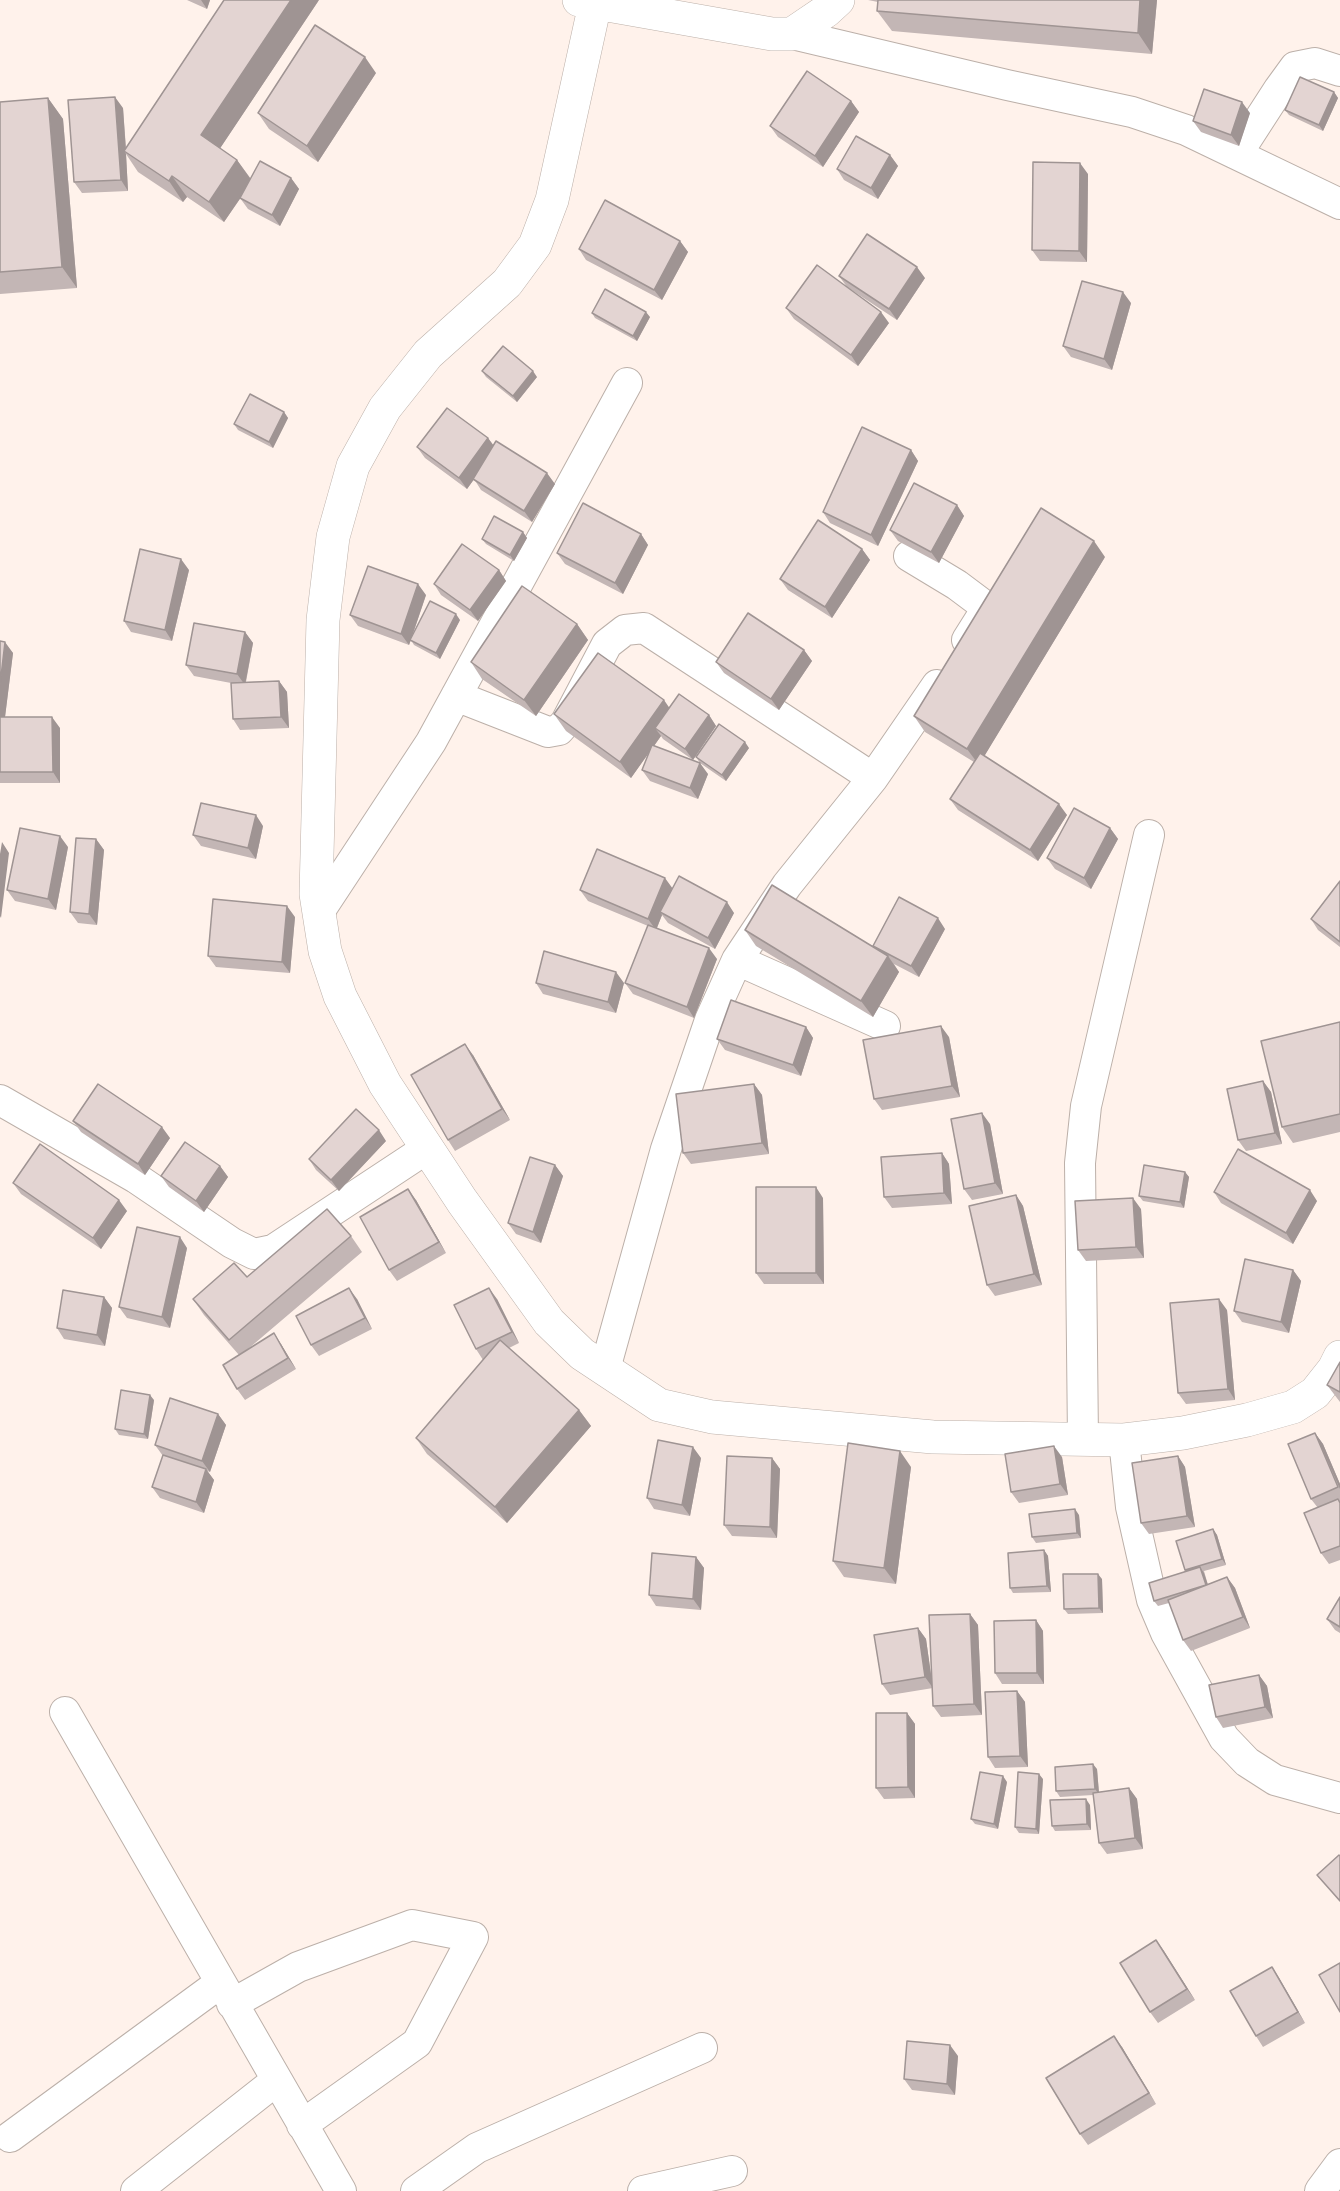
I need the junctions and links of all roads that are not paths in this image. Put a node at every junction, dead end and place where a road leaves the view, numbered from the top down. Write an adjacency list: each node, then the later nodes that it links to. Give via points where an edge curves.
1 (838, 0): 3 (street)
2 (587, 2): 3 (street, via 772,34); 12 (street, via 552,200 535,245 507,283 428,354 385,408 353,466 333,537 323,620 316,894)
3 (792, 34): 5 (street, via 1132,112 1186,130)
4 (1340, 71): 5 (street, via 1315,63 1295,68)
5 (1237, 154): 6 (street)
6 (1340, 204)
7 (627, 383): 9 (street)
8 (909, 556): 10 (street, via 981,603 984,613)
9 (456, 696): 10 (street, via 548,732 559,730 607,644 625,630 644,628); 12 (street, via 431,742)
10 (873, 778): 13 (street, via 787,885)
11 (1149, 835): 19 (street, via 1086,1106 1080,1162)
12 (319, 912): 16 (street, via 325,951 340,996 385,1084)
13 (737, 960): 14 (street); 18 (street, via 710,1020 666,1149)
14 (885, 1026)
15 (0, 1100): 16 (street, via 136,1178 254,1254 273,1250)
16 (426, 1149): 18 (street, via 549,1322 582,1354)
17 (1340, 1357): 20 (street, via 1315,1393 1293,1407 1183,1433)
18 (605, 1369): 19 (street, via 659,1404 712,1417 933,1437)
19 (1083, 1440): 20 (street)
20 (1124, 1440): 22 (street, via 1131,1507 1152,1600 1224,1738 1247,1762 1275,1780)
21 (65, 1712): 23 (street)
22 (1340, 1798)
23 (226, 1993): 25 (street); 26 (street, via 412,1924 473,1937 417,2043); 27 (street)
24 (702, 2048): 32 (street, via 477,2148)
25 (277, 2080): 26 (street); 30 (street)
26 (302, 2125): 31 (street)
27 (10, 2137)
28 (1340, 2164): 34 (street)
29 (732, 2171): 33 (street)
30 (136, 2191)
31 (341, 2191)
32 (416, 2191)
33 (643, 2191)
34 (1320, 2191)

